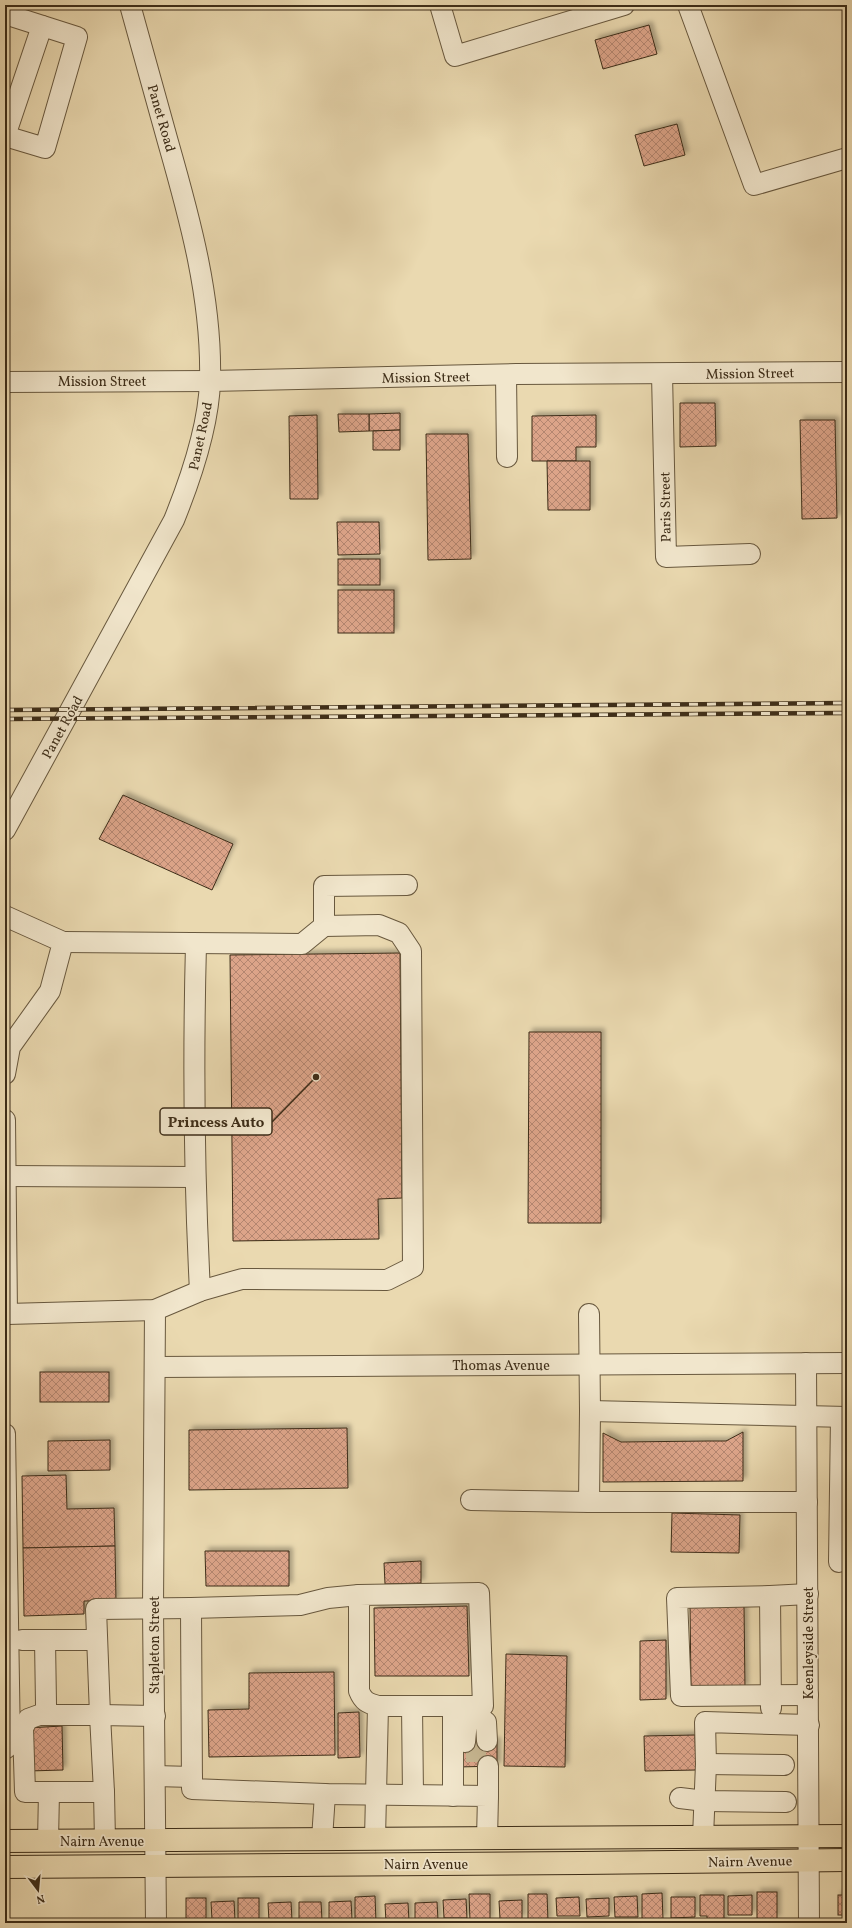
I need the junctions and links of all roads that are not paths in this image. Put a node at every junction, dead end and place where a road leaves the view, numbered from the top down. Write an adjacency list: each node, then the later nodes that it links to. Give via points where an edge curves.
1 (130, 5): 12 (street, Panet Road, via 186,205 205,296)
2 (440, 5): 3 (street, via 455,56)
3 (624, 5)
4 (688, 5): 8 (street, via 754,185)
5 (6, 18): 6 (street)
6 (42, 26): 7 (street); 7 (street, via 77,37 45,148)
7 (5, 136)
8 (847, 158)
9 (847, 372): 10 (street, Mission Street)
10 (662, 374): 11 (street, Mission Street); 15 (street, Paris Street, via 666,557)
11 (506, 375): 12 (street, Mission Street); 14 (street)
12 (210, 381): 13 (street, Mission Street); 16 (street, Panet Road, via 204,424 190,482 174,520)
13 (5, 382)
14 (507, 457)
15 (750, 554)
16 (7, 819)
17 (407, 884): 19 (street, via 324,886)
18 (5, 916): 20 (street)
19 (324, 926): 21 (street, via 302,944); 26 (street, via 379,925 399,933 411,951 413,1267 388,1280 242,1279)
20 (63, 942): 21 (street); 22 (street, via 50,991 10,1047)
21 (196, 944): 25 (street)
22 (5, 1074)
23 (5, 1120): 24 (street)
24 (5, 1176): 25 (street); 28 (street)
25 (195, 1177): 26 (street)
26 (200, 1291): 27 (street)
27 (155, 1310): 28 (street); 33 (street, Stapleton Street)
28 (6, 1314)
29 (589, 1314): 32 (street)
30 (806, 1363): 31 (street, Thomas Avenue); 32 (street, Thomas Avenue); 35 (street, Keenleyside Street)
31 (847, 1363)
32 (591, 1364): 33 (street, Thomas Avenue); 34 (street)
33 (155, 1367): 46 (street, Stapleton Street)
34 (590, 1411): 35 (street); 39 (street)
35 (806, 1417): 36 (street); 40 (street, Keenleyside Street)
36 (844, 1417): 42 (street)
37 (5, 1434): 63 (street, via 10,1745)
38 (471, 1500): 39 (street)
39 (589, 1502): 40 (street)
40 (807, 1502): 41 (street, Keenleyside Street)
41 (807, 1562): 42 (street); 43 (street, Keenleyside Street)
42 (843, 1562)
43 (808, 1594): 45 (street); 52 (street, Keenleyside Street)
44 (358, 1595): 47 (street, via 328,1598 300,1605); 54 (street, via 359,1691 368,1703); 57 (street, via 479,1593 483,1706)
45 (770, 1596): 51 (street); 51 (street, via 677,1598 680,1696)
46 (153, 1608): 47 (street); 50 (street, via 96,1609); 59 (street, Stapleton Street)
47 (191, 1608): 68 (street)
48 (22, 1640): 49 (street)
49 (46, 1640): 50 (street); 53 (street)
50 (97, 1640): 58 (street)
51 (770, 1694): 52 (street); 60 (street)
52 (808, 1695): 61 (street, Keenleyside Street)
53 (46, 1705)
54 (378, 1706): 55 (street); 72 (street)
55 (412, 1706): 56 (street); 73 (street)
56 (453, 1706): 57 (street); 74 (street)
57 (476, 1710): 62 (street, via 467,1721)
58 (100, 1715): 59 (street); 69 (street, via 39,1714 28,1719 24,1728 25,1792); 70 (street)
59 (155, 1716): 67 (street, Stapleton Street)
60 (771, 1724): 61 (street); 64 (street, via 705,1722)
61 (808, 1725): 78 (street, Keenleyside Street)
62 (476, 1742)
63 (5, 1749)
64 (706, 1764): 65 (street); 76 (street)
65 (784, 1766)
66 (476, 1767): 74 (street)
67 (155, 1776): 68 (street); 88 (street, Stapleton Street)
68 (192, 1777): 71 (street, via 192,1789)
69 (49, 1792): 70 (street); 86 (street)
70 (104, 1792): 87 (street)
71 (325, 1794): 72 (street); 82 (street)
72 (376, 1794): 73 (street); 83 (street)
73 (413, 1795): 74 (street)
74 (471, 1796): 84 (street)
75 (680, 1798): 76 (street)
76 (705, 1801): 77 (street); 80 (street)
77 (786, 1802)
78 (809, 1836): 79 (main road, Nairn Avenue); 80 (main road, Nairn Avenue); 89 (street, Keenleyside Street)
79 (847, 1836)
80 (703, 1837): 81 (main road, Nairn Avenue)
81 (582, 1838): 84 (main road, Nairn Avenue); 91 (main road)
82 (322, 1839): 83 (main road, Nairn Avenue); 88 (main road, Nairn Avenue)
83 (375, 1839): 84 (main road, Nairn Avenue); 92 (main road)
84 (487, 1839)
85 (5, 1841): 86 (main road, Nairn Avenue)
86 (48, 1841): 87 (main road, Nairn Avenue)
87 (105, 1841): 88 (main road, Nairn Avenue)
88 (155, 1841): 93 (street, Stapleton Street)
89 (809, 1860): 90 (main road, Nairn Avenue); 91 (main road, Nairn Avenue); 96 (street, Keenleyside Street)
90 (847, 1860)
91 (581, 1863): 92 (main road, Nairn Avenue)
92 (376, 1864): 93 (main road, Nairn Avenue)
93 (154, 1866): 94 (main road, Nairn Avenue); 95 (street, Stapleton Street)
94 (5, 1867)
95 (156, 1923)
96 (809, 1923)

